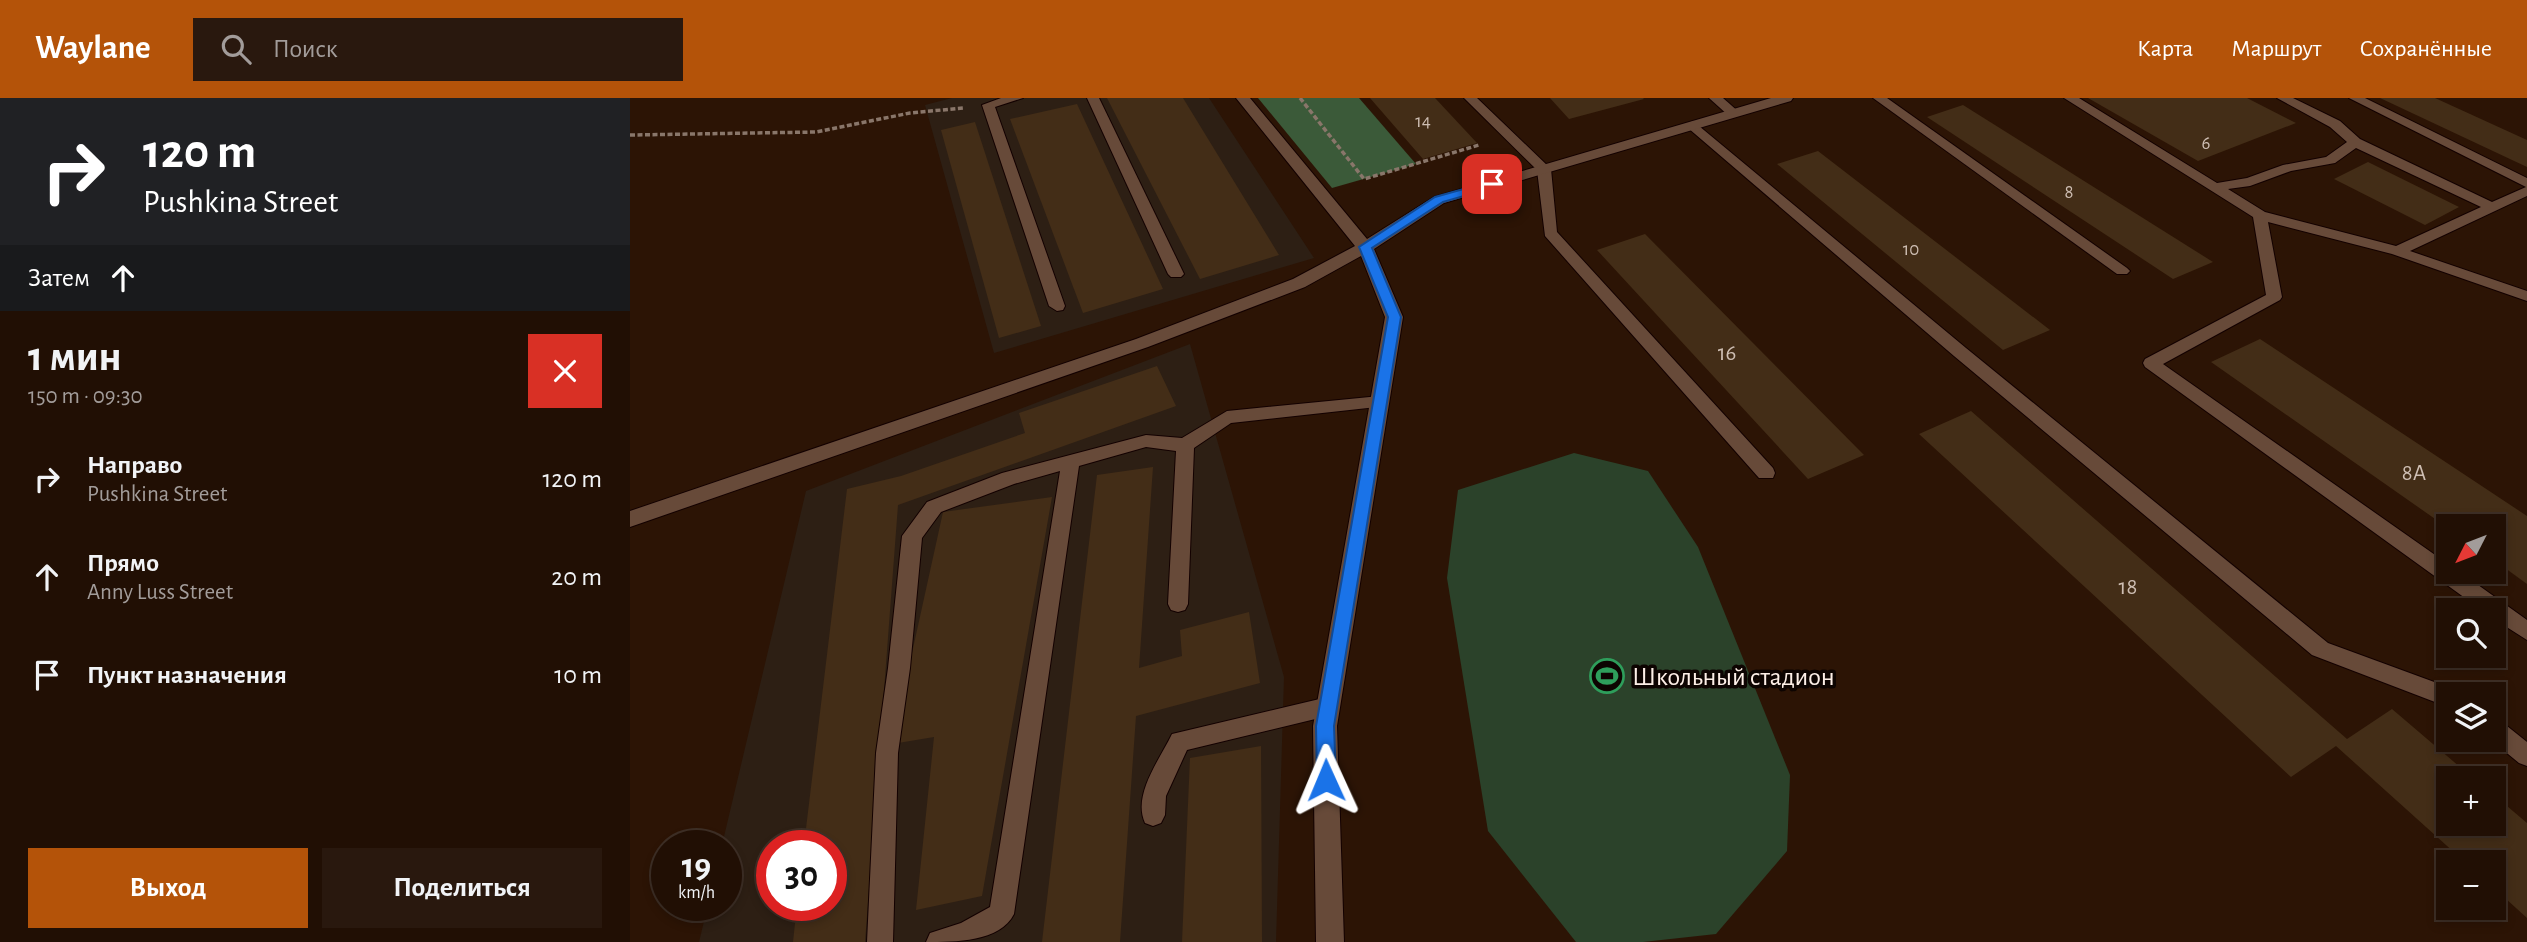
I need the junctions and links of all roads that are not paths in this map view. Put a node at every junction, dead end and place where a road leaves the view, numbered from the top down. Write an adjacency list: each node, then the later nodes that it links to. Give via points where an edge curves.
1 (1017, 98): 25 (lane, via 988,105)
2 (1093, 98): 23 (lane)
3 (1242, 98): 20 (street)
4 (1470, 98): 14 (lane)
5 (1715, 98): 11 (lane)
6 (1786, 98): 11 (street)
7 (1878, 98): 22 (lane)
8 (2070, 98): 16 (lane)
9 (2283, 98): 13 (lane, via 2335,124)
10 (2355, 98): 15 (lane)
11 (1734, 113): 12 (street)
12 (1693, 125): 14 (street); 33 (lane, via 2320,649)
13 (2355, 142): 16 (lane, via 2330,160); 18 (lane)
14 (1544, 169): 20 (street, via 1439,200); 29 (lane, via 1550,233)
15 (2527, 183)
16 (2215, 187): 19 (lane)
17 (2527, 191): 18 (lane)
18 (2492, 207): 21 (lane)
19 (2260, 215): 21 (lane); 32 (lane, via 2274,297 2151,363)
20 (1365, 247): 26 (street, via 1394,317); 30 (street, via 1299,284 1142,343)
21 (2397, 251): 24 (lane)
22 (2122, 271)
23 (1175, 274)
24 (2527, 296)
25 (1057, 306)
26 (1380, 402): 27 (lane, via 1227,416); 34 (street)
27 (1185, 445): 28 (lane, via 1146,441); 31 (lane)
28 (1071, 461): 38 (lane, via 1009,478 934,508 912,536 887,753); 39 (lane, via 1002,914 966,935)
29 (1766, 473)
30 (630, 519)
31 (1178, 604)
32 (2527, 631)
33 (2436, 692)
34 (1328, 708): 37 (lane, via 1180,741 1154,796); 40 (street)
35 (2506, 739): 36 (lane)
36 (2527, 756)
37 (1153, 814)
38 (880, 942)
39 (939, 942)
40 (1330, 942)

